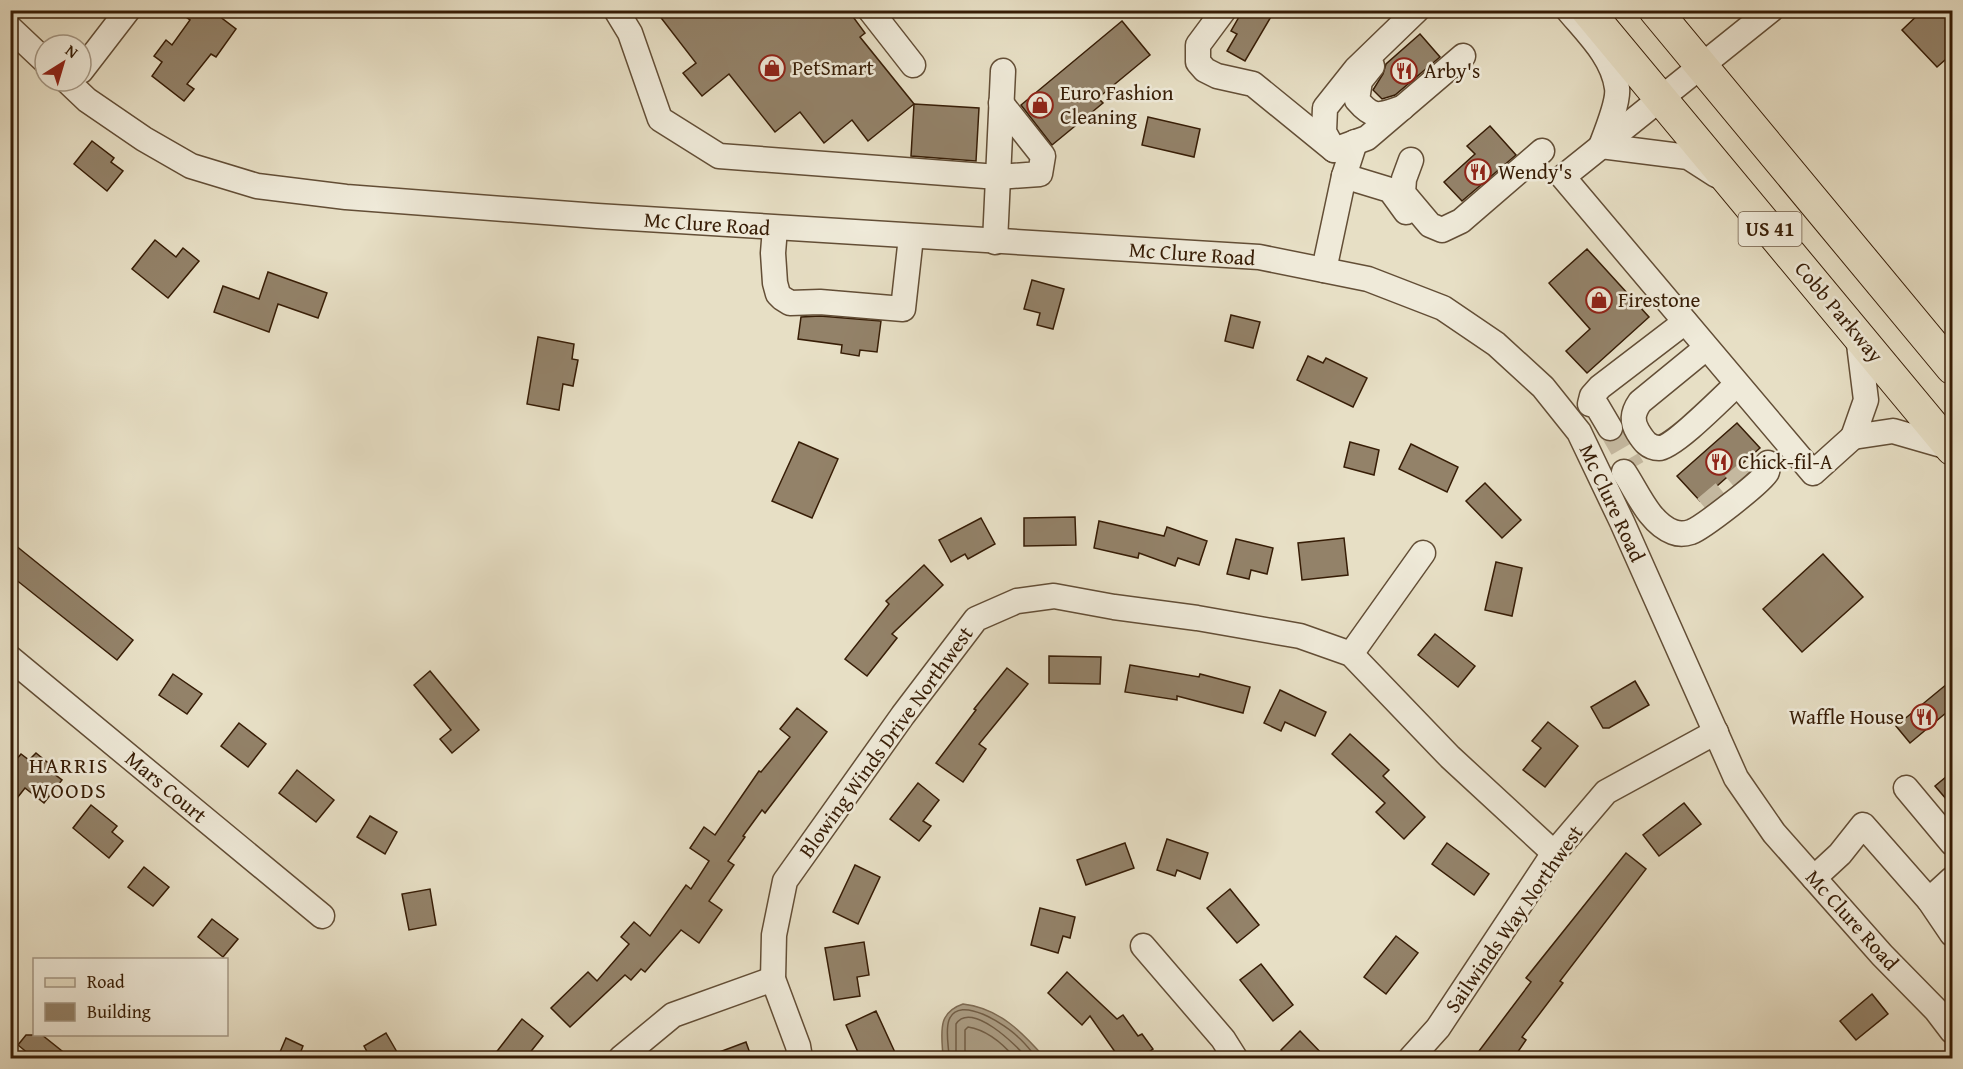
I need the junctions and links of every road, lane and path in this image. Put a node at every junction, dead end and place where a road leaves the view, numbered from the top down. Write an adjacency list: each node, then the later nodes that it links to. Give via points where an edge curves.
1 (128, 10): 13 (street)
2 (616, 10): 26 (street, via 630,33 660,119 719,156)
3 (870, 10): 15 (street)
4 (1224, 10): 22 (street, via 1198,45 1198,63 1217,76 1253,84)
5 (1417, 10): 11 (street)
6 (1568, 10): 23 (street, via 1609,61 1618,90)
7 (1587, 10): 19 (main road, Cobb Parkway / US 41)
8 (1655, 10): 16 (main road, US 41)
9 (1771, 10): 16 (street)
10 (10, 28): 12 (street)
11 (1393, 33): 21 (street, via 1360,81 1357,100 1367,112 1380,115); 22 (street, via 1356,69 1325,108 1324,132)
12 (33, 50)
13 (93, 55)
14 (1464, 56): 21 (street)
15 (913, 65)
16 (1701, 67): 19 (street); 34 (main road, US 41)
17 (1003, 72): 20 (street)
18 (82, 93): 29 (street, Mc Clure Road, via 144,139 191,166 257,186 346,197)
19 (1661, 99): 23 (street); 28 (main road, Cobb Parkway / US 41)
20 (1001, 103): 26 (street); 26 (street, via 1043,156 1040,174)
21 (1402, 108): 22 (street, via 1367,138)
22 (1345, 146): 27 (street)
23 (1601, 146): 28 (street, via 1688,157); 35 (street, via 1563,177)
24 (1542, 151): 25 (street, via 1461,221 1442,230 1430,225 1403,193)
25 (1411, 160)
26 (998, 177): 32 (street)
27 (1344, 177): 30 (street, via 1390,190); 33 (street)
28 (1733, 186): 36 (main road, Cobb Parkway / US 41)
29 (775, 228): 31 (street, Mc Clure Road); 31 (street, via 774,273 778,294 790,303 903,309)
30 (1422, 236)
31 (912, 237): 32 (street, Mc Clure Road)
32 (995, 242): 33 (street, Mc Clure Road, via 1258,257)
33 (1324, 270): 49 (street, Mc Clure Road, via 1368,279 1443,308 1496,344 1543,387 1579,432)
34 (1904, 310): 37 (street); 39 (main road, US 41)
35 (1685, 322): 38 (street); 41 (street, via 1592,396 1590,404 1597,406)
36 (1858, 336): 42 (street, via 1866,400); 44 (main road, Cobb Parkway / US 41)
37 (1953, 343)
38 (1706, 348): 40 (street); 40 (street, via 1635,409 1636,429 1648,445 1665,447)
39 (1953, 368)
40 (1737, 384): 43 (street)
41 (1605, 431)
42 (1853, 437): 43 (street, via 1813,473); 44 (street, via 1893,431)
43 (1789, 447): 45 (street, via 1759,467 1768,471 1734,501 1708,522 1683,534 1674,533 1655,520 1629,470 1666,514 1689,521)
44 (1952, 448)
45 (1705, 508)
46 (1423, 553): 47 (street)
47 (1351, 654): 52 (street, Blowing Winds Drive Northwest, via 1450,757); 59 (street, Blowing Winds Drive Northwest, via 1300,636 1054,596 1017,601 976,619 785,881 774,935)
48 (10, 658): 56 (street, Mars Court)
49 (1716, 732): 52 (street, Sailwinds Way Northwest, via 1606,792); 53 (street, Mc Clure Road, via 1736,777 1774,833)
50 (1906, 788): 51 (street)
51 (1953, 843)
52 (1554, 853): 65 (street, Sailwinds Way Northwest, via 1438,1028)
53 (1814, 878): 55 (street, via 1863,825); 60 (street, Mc Clure Road, via 1882,955)
54 (1953, 879): 55 (street)
55 (1929, 900): 57 (street)
56 (322, 915)
57 (1953, 934)
58 (1143, 946): 64 (street, via 1223,1039)
59 (773, 979): 62 (street, via 673,1015); 63 (street, Blowing Winds Drive Northwest)
60 (1944, 1004): 61 (street, Mc Clure Road)
61 (1953, 1031)
62 (621, 1059)
63 (800, 1059)
64 (1235, 1059)
65 (1411, 1059)

